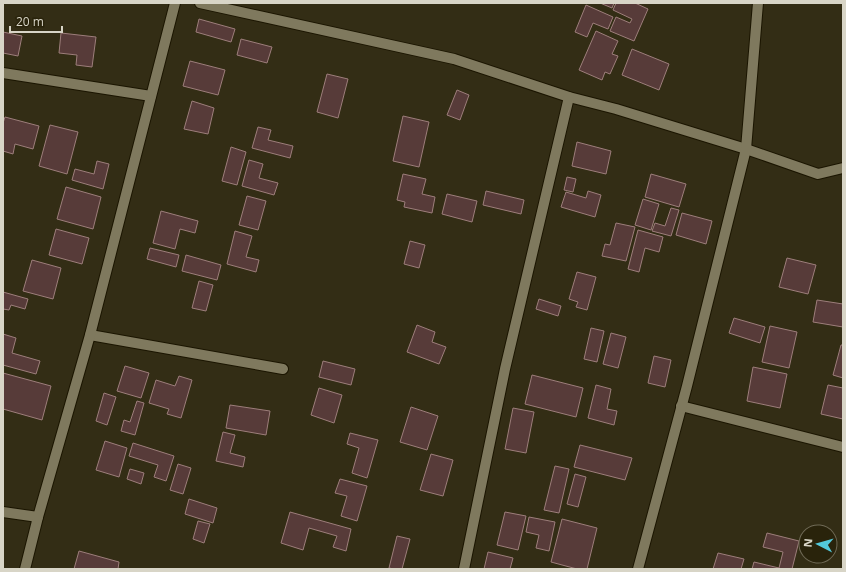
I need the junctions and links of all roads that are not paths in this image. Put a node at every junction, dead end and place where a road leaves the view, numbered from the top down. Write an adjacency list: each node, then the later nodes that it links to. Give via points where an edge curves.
1 (174, 3): 5 (street)
2 (200, 3): 6 (street, via 454,59)
3 (758, 3): 7 (street)
4 (3, 73): 5 (street)
5 (151, 96): 9 (street)
6 (569, 97): 7 (street); 16 (street, via 505,369)
7 (746, 149): 8 (street, via 818,174); 11 (street)
8 (843, 168)
9 (90, 335): 10 (street); 14 (street)
10 (283, 369)
11 (681, 406): 12 (street); 17 (street)
12 (843, 447)
13 (3, 512): 14 (street)
14 (38, 517): 15 (street)
15 (25, 569)
16 (464, 569)
17 (638, 569)

